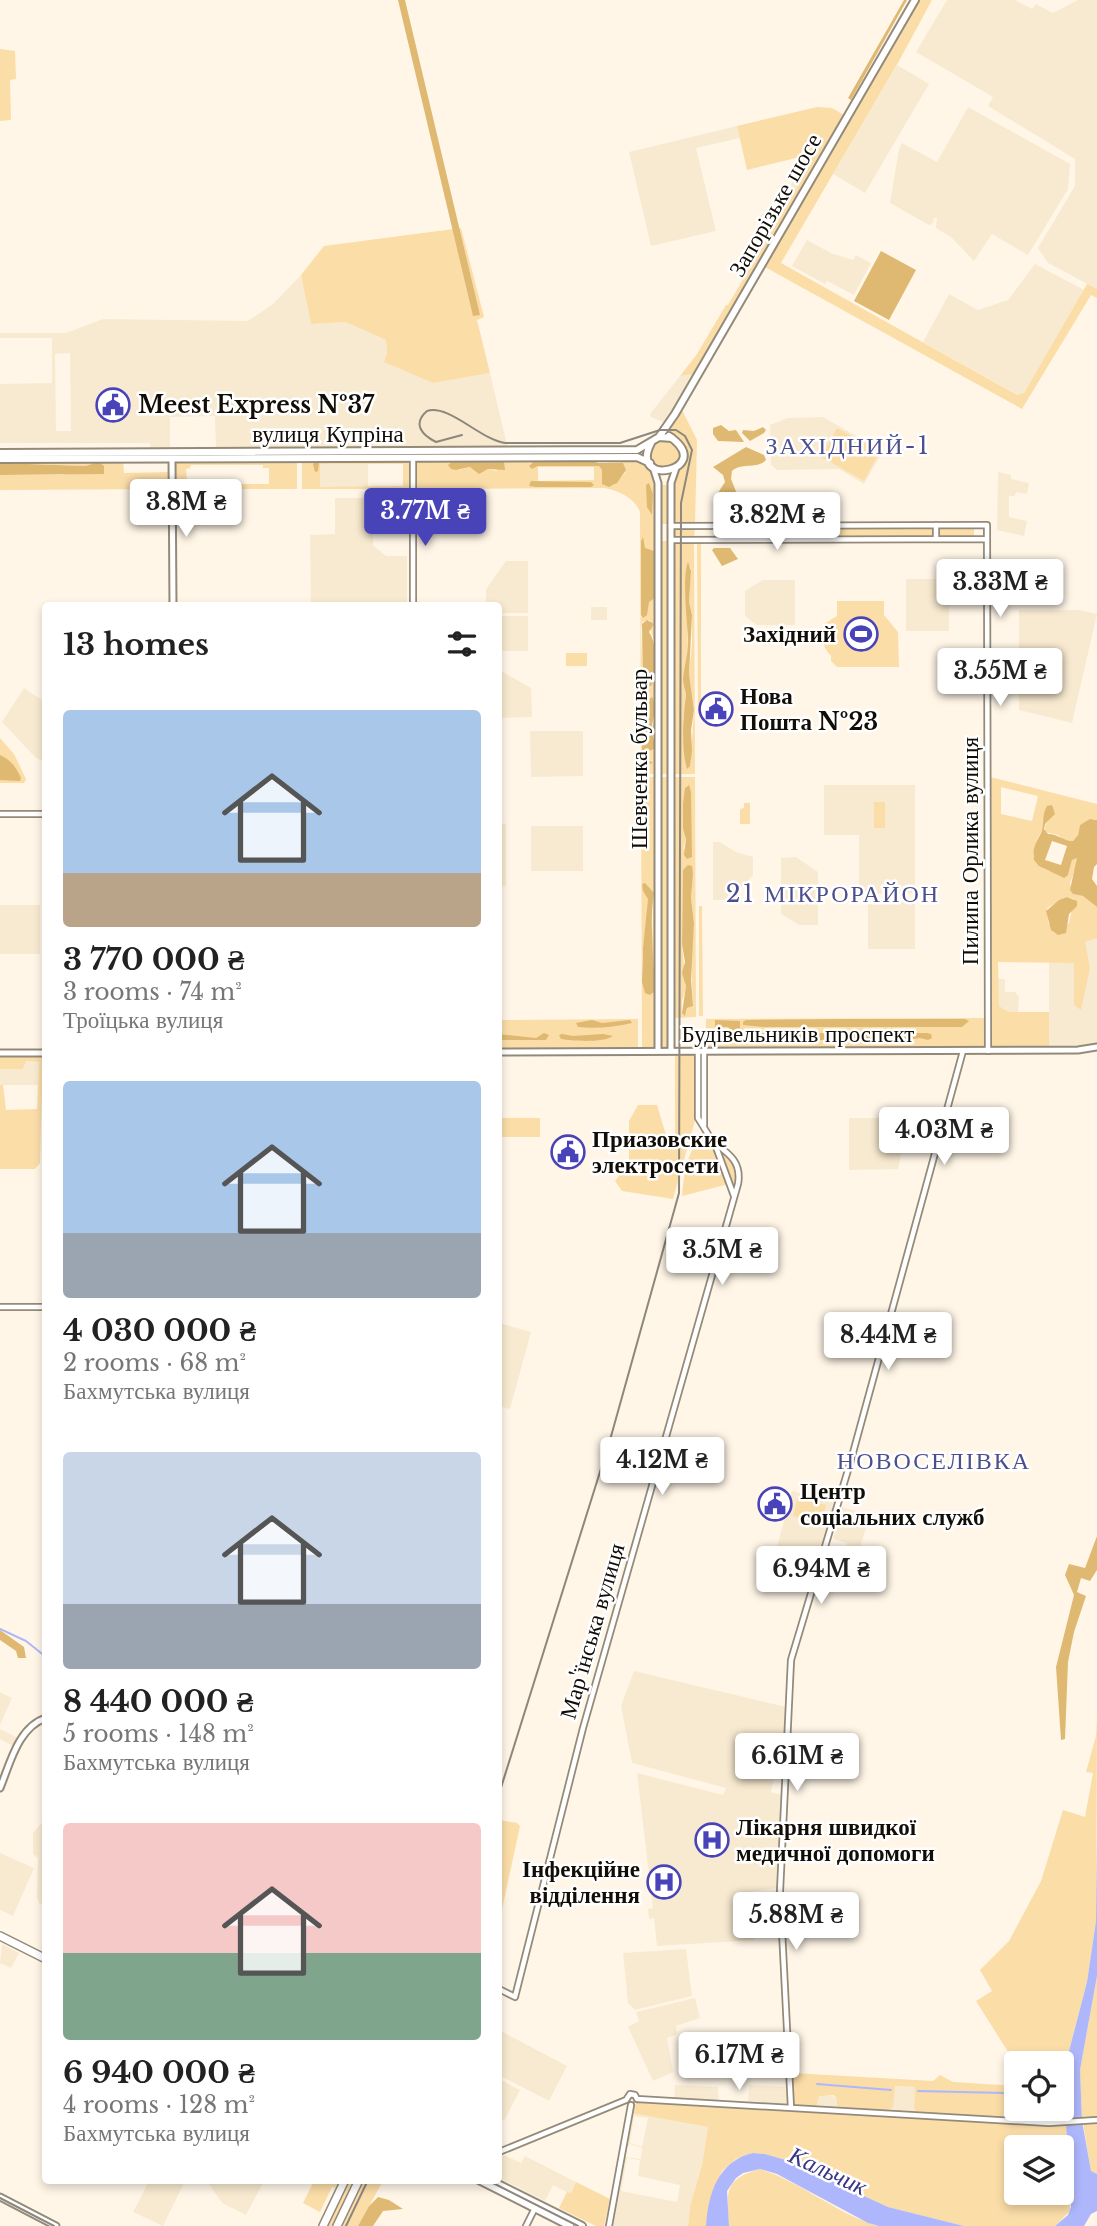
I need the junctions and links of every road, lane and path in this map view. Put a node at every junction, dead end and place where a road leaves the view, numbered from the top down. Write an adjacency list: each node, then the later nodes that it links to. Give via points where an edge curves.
1 (915, 0): 2 (main road, Запорізьке шосе)
2 (667, 427): 3 (main road); 4 (main road, Запорізьке шосе)
3 (673, 438): 4 (main road); 10 (main road, via 682,452)
4 (655, 439): 6 (main road, вулиця Купріна, via 637,450); 9 (main road, via 648,451)
5 (0, 453): 7 (main road, вулиця Купріна)
6 (413, 455): 7 (main road, вулиця Купріна); 9 (main road, вулиця Купріна, via 638,457); 19 (street)
7 (172, 456): 8 (main road, вулиця Купріна); 18 (main road)
8 (0, 459)
9 (652, 465): 10 (main road, via 665,472); 12 (main road, Шевченка бульвар, via 658,480)
10 (676, 468): 13 (main road, Шевченка бульвар, via 671,483)
11 (936, 525): 13 (street); 14 (street); 15 (street, Пилипа Орлика вулиця, via 987,525)
12 (658, 526): 13 (main road); 16 (main road, Шевченка бульвар)
13 (671, 526): 17 (main road, Шевченка бульвар)
14 (936, 539): 15 (street); 17 (street)
15 (987, 539): 29 (street, Пилипа Орлика вулиця)
16 (658, 540): 17 (main road); 20 (main road, Шевченка бульвар)
17 (671, 540): 21 (main road, Шевченка бульвар)
18 (173, 602)
19 (413, 602)
20 (658, 776): 21 (main road); 25 (main road, Шевченка бульвар)
21 (671, 776): 26 (main road, Шевченка бульвар)
22 (0, 814): 23 (street)
23 (42, 814)
24 (1097, 1047): 29 (main road, Будівельників проспект)
25 (658, 1051): 26 (main road, Будівельників проспект); 30 (main road, Будівельників проспект)
26 (671, 1051): 27 (main road, Будівельників проспект)
27 (701, 1051): 28 (main road, Будівельників проспект); 33 (street); 33 (street, via 698,1118)
28 (963, 1051): 29 (main road, Будівельників проспект); 46 (street, via 791,1660 779,1891)
29 (988, 1051)
30 (502, 1052)
31 (0, 1053): 32 (main road)
32 (42, 1053)
33 (704, 1127): 34 (street)
34 (712, 1141): 35 (street); 35 (street, Мар'їнська вулиця, via 738,1165)
35 (734, 1196): 42 (street, Мар'їнська вулиця, via 583,1728 515,1997)
36 (0, 1307): 37 (street)
37 (42, 1307)
38 (42, 1720): 39 (main road, via 26,1731)
39 (0, 1788)
40 (0, 1936): 41 (highway)
41 (42, 1957)
42 (502, 1990)
43 (637, 2099): 44 (street, via 631,2093); 45 (street); 46 (street)
44 (626, 2100): 45 (street); 48 (street)
45 (631, 2105): 62 (street)
46 (791, 2108): 47 (street, via 1062,2123)
47 (1097, 2120)
48 (502, 2151)
49 (343, 2184): 57 (highway)
50 (357, 2184): 58 (highway)
51 (488, 2184): 54 (main road)
52 (498, 2184): 54 (main road)
53 (0, 2199): 55 (main road); 56 (main road)
54 (536, 2206): 59 (street); 60 (main road); 61 (main road)
55 (48, 2226)
56 (57, 2226)
57 (323, 2226)
58 (337, 2226)
59 (526, 2226)
60 (570, 2226)
61 (582, 2226)
62 (609, 2226)

